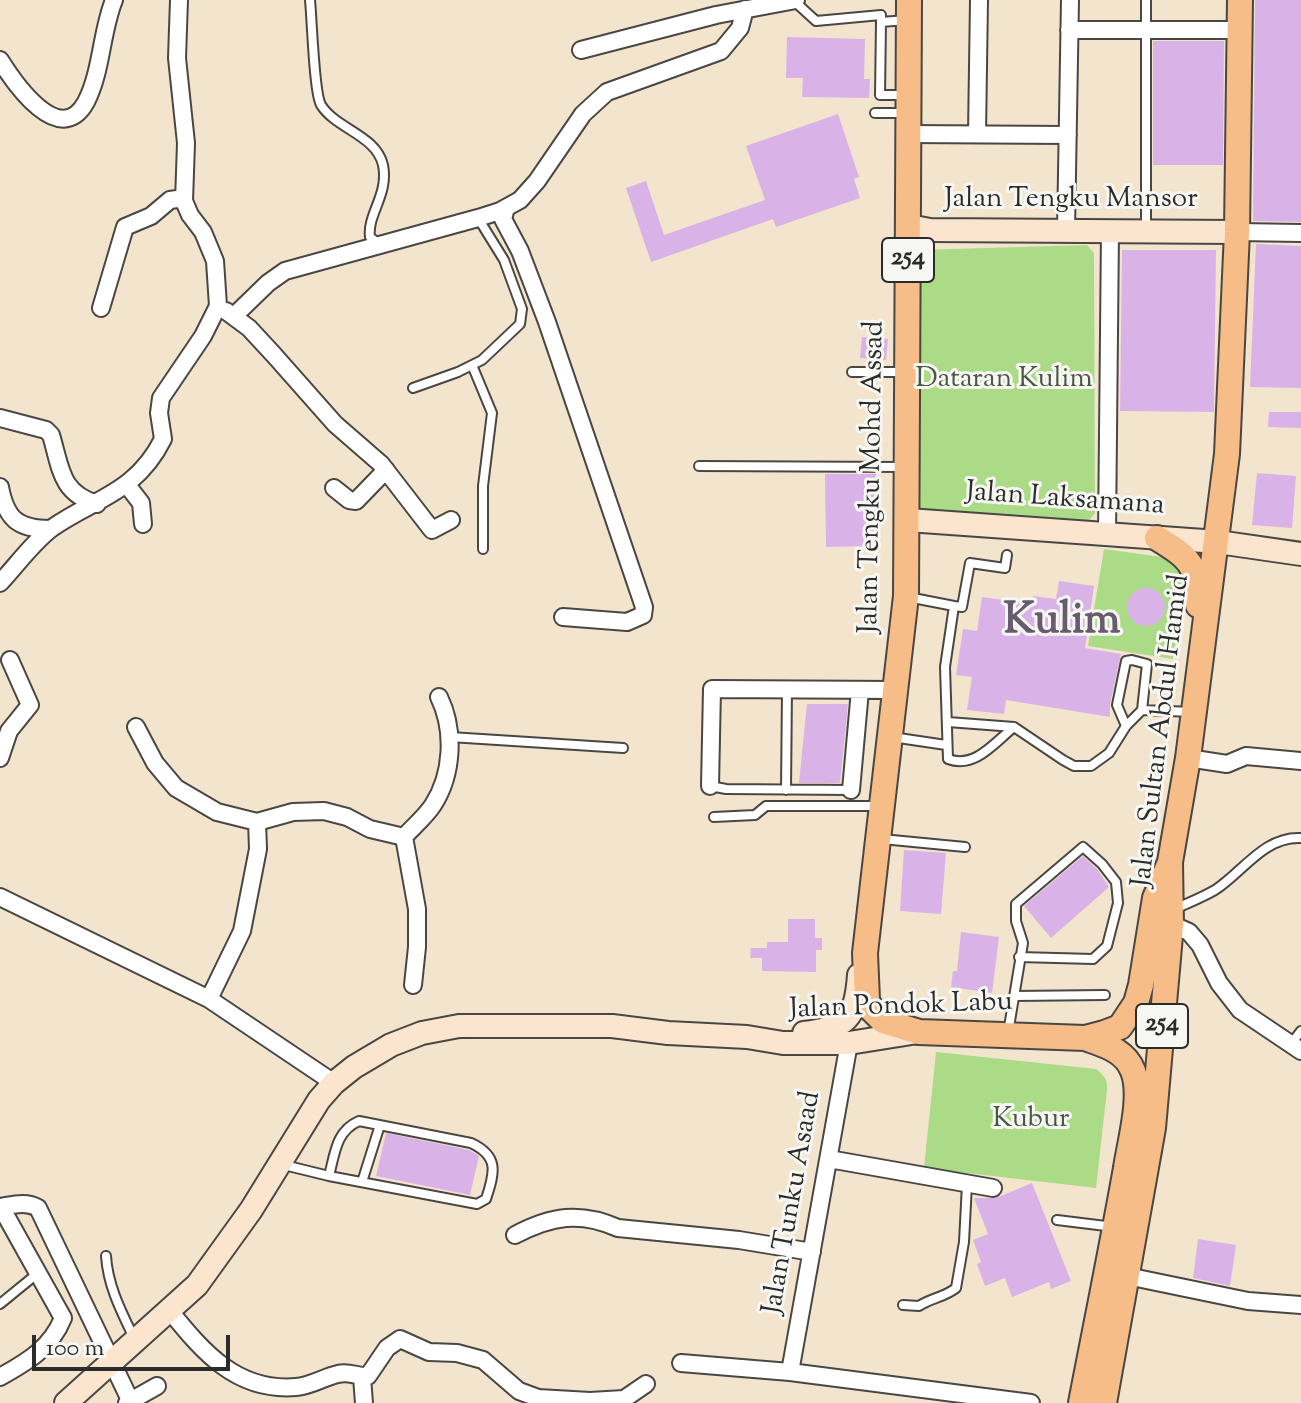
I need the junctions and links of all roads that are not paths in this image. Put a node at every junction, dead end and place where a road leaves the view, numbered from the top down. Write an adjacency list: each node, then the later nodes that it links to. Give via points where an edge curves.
1 (114, 0): 16 (street, via 86,102 75,115 45,115)
2 (179, 0): 21 (street)
3 (310, 0): 30 (lane, via 319,101 383,163 380,205 369,229)
4 (794, 0): 9 (street); 11 (lane, via 816,21 881,15)
5 (979, 0): 19 (street)
6 (1070, 0): 12 (street)
7 (1146, 0): 13 (lane)
8 (1240, 0): 14 (main road, 254)
9 (745, 9): 15 (street); 22 (street, via 740,28 721,51 607,92 583,114 537,181)
10 (909, 10): 11 (lane); 18 (main road, Jalan Tengku Mohd Assad / 254)
11 (881, 22): 18 (lane, via 880,95)
12 (1069, 30): 13 (street); 20 (street)
13 (1146, 30): 14 (street); 27 (lane)
14 (1240, 30): 28 (main road, 254)
15 (581, 50)
16 (0, 60)
17 (875, 113): 18 (lane)
18 (908, 114): 19 (street); 24 (main road, Jalan Tengku Mohd Assad / 254)
19 (977, 134): 20 (street)
20 (1068, 135): 25 (street)
21 (184, 198): 31 (street, via 215,261); 32 (street, via 170,200 125,227)
22 (503, 210): 23 (street); 59 (street, via 644,607 643,615 632,620)
23 (478, 218): 30 (street); 34 (lane, via 504,260 522,309 520,324)
24 (908, 221): 25 (main road, Jalan Tengku Mansor, via 930,230); 36 (main road, Jalan Tengku Mohd Assad / 254)
25 (1066, 231): 26 (main road, Jalan Tengku Mansor)
26 (1110, 231): 27 (main road, Jalan Tengku Mansor); 50 (street)
27 (1146, 232): 28 (main road, Jalan Tengku Mansor)
28 (1237, 232): 29 (street); 52 (main road, 254, via 1232,391)
29 (1301, 233)
30 (380, 245): 33 (street, via 285,271)
31 (218, 306): 33 (street); 42 (street, via 161,398 163,439)
32 (101, 308)
33 (234, 316): 41 (street, via 320,409)
34 (472, 365): 37 (lane); 53 (lane, via 492,413 483,486)
35 (852, 372): 36 (lane)
36 (908, 372): 40 (main road, Jalan Tengku Mohd Assad / 254)
37 (413, 388)
38 (0, 418): 45 (street, via 46,430 66,484)
39 (699, 466): 40 (lane)
40 (908, 467): 47 (main road, Jalan Tengku Mohd Assad / 254)
41 (386, 470): 44 (street, via 356,501); 46 (street, via 432,530)
42 (127, 485): 45 (street); 48 (street, via 141,503)
43 (0, 487): 49 (street, via 10,517 24,526)
44 (334, 488)
45 (97, 504): 49 (street)
46 (451, 520)
47 (908, 520): 50 (main road, Jalan Laksamana); 57 (main road, Jalan Tengku Mohd Assad / 254)
48 (143, 524)
49 (50, 529): 56 (street)
50 (1107, 534): 51 (main road, Jalan Laksamana)
51 (1157, 538): 52 (main road, Jalan Laksamana); 60 (main road, via 1185,556 1195,570)
52 (1218, 542): 54 (main road, Jalan Laksamana); 60 (main road, Jalan Sultan Abdul Hamid / 254)
53 (483, 549)
54 (1301, 554)
55 (1007, 555): 58 (lane, via 1005,568 970,563 962,607)
56 (0, 583)
57 (906, 596): 58 (lane); 64 (main road, Jalan Tengku Mohd Assad / 254)
58 (954, 606): 68 (lane, via 945,667)
59 (563, 617)
60 (1201, 651): 67 (main road, Jalan Sultan Abdul Hamid / 254)
61 (10, 660): 76 (street, via 30,705 9,731)
62 (787, 689): 63 (street); 79 (street, via 712,689); 80 (lane)
63 (860, 690): 64 (street); 81 (street)
64 (897, 690): 73 (main road, Jalan Tengku Mohd Assad / 254)
65 (439, 697): 72 (street)
66 (1142, 710): 67 (lane); 69 (lane); 69 (lane, via 1147,664 1126,661 1117,705)
67 (1193, 712): 77 (main road, Jalan Sultan Abdul Hamid / 254)
68 (948, 722): 71 (lane); 74 (lane)
69 (1126, 726): 71 (lane, via 1109,753 1091,766 1074,766)
70 (136, 727): 84 (street, via 176,788 217,812)
71 (1014, 727): 74 (lane, via 972,762 948,759)
72 (450, 737): 75 (lane); 85 (street, via 445,782 432,808)
73 (892, 737): 74 (lane); 82 (main road, Jalan Tengku Mohd Assad / 254)
74 (946, 745)
75 (623, 748)
76 (0, 758)
77 (1188, 758): 78 (street, via 1227,764 1246,756); 89 (main road, Jalan Sultan Abdul Hamid / 254)
78 (1301, 761)
79 (710, 786): 80 (lane)
80 (786, 790): 81 (lane)
81 (851, 790)
82 (884, 806): 83 (lane, via 766,806 755,815); 87 (main road, Jalan Tengku Mohd Assad / 254)
83 (714, 817)
84 (257, 822): 85 (street, via 293,812 324,811); 97 (street, via 258,849 242,931)
85 (404, 837): 94 (street, via 417,909)
86 (1301, 838): 91 (lane, via 1278,841 1258,853)
87 (880, 839): 88 (lane); 92 (main road, Jalan Tengku Mohd Assad / 254)
88 (965, 847)
89 (1170, 862): 91 (main road, Jalan Sultan Abdul Hamid / 254); 101 (main road, Jalan Pondok Labu, via 1155,898 1136,1003 1120,1027)
90 (0, 897): 97 (street)
91 (1171, 918): 102 (street, via 1195,938 1240,1010); 114 (main road, Jalan Sultan Abdul Hamid / 254, via 1153,1128)
92 (865, 953): 98 (main road, Jalan Tengku Mohd Assad / 254, via 871,1009 883,1021); 100 (main road, Jalan Tengku Mohd Assad, via 855,1007 846,1021 823,1031)
93 (1019, 957): 93 (lane, via 1093,959 1107,946 1118,903 1116,882 1083,847 1016,904 1023,943); 96 (lane)
94 (413, 985)
95 (1105, 995): 96 (lane)
96 (1014, 996): 99 (lane)
97 (209, 999): 104 (street)
98 (919, 1032): 99 (main road, Jalan Pondok Labu / 254); 103 (main road, Jalan Pondok Labu)
99 (1008, 1034): 101 (main road, Jalan Pondok Labu / 254)
100 (747, 1037): 103 (main road, Jalan Pondok Labu); 104 (main road, via 612,1026 459,1026 391,1045)
101 (1085, 1038): 114 (main road, Jalan Sultan Abdul Hamid / 254, via 1120,1052 1134,1072)
102 (1298, 1042)
103 (849, 1043): 106 (street, Jalan Tunku Asaad)
104 (334, 1083): 107 (main road)
105 (380, 1125): 108 (lane, via 349,1125 339,1139); 109 (lane); 109 (lane, via 485,1150 493,1162 492,1182 486,1199 477,1204)
106 (829, 1159): 110 (street); 116 (street, Jalan Tunku Asaad)
107 (279, 1164): 108 (lane); 123 (main road, via 217,1259)
108 (329, 1176): 109 (lane)
109 (362, 1182)
110 (967, 1183): 111 (street); 121 (lane, via 956,1288 919,1306)
111 (993, 1188)
112 (1, 1207): 118 (street); 125 (street, via 38,1208)
113 (1057, 1220): 114 (lane)
114 (1125, 1228): 119 (main road, Jalan Sultan Abdul Hamid / 254); 136 (main road, Jalan Sultan Abdul Hamid / 254)
115 (515, 1235): 116 (street, via 540,1222 570,1217 618,1228)
116 (812, 1252): 127 (street, Jalan Tunku Asaad)
117 (106, 1256): 124 (lane, via 118,1306)
118 (38, 1273): 120 (lane); 128 (street, via 63,1318 48,1344 29,1362)
119 (1127, 1276): 122 (street, via 1248,1301); 137 (main road, Jalan Sultan Abdul Hamid / 254)
120 (0, 1304)
121 (903, 1305)
122 (1301, 1305)
123 (170, 1311): 124 (main road); 129 (street, via 220,1367 263,1385 296,1387 340,1373)
124 (136, 1341): 125 (main road)
125 (113, 1361): 132 (street); 133 (main road)
126 (681, 1363): 127 (street)
127 (790, 1372): 135 (street)
128 (0, 1377)
129 (362, 1377): 130 (street, via 376,1368 387,1348 406,1339 429,1352 483,1360 519,1391 538,1398 624,1399); 134 (street)
130 (646, 1384)
131 (157, 1386): 132 (street)
132 (128, 1402)
133 (66, 1403)
134 (364, 1403)
135 (1031, 1403)
136 (1081, 1403)
137 (1104, 1403)

